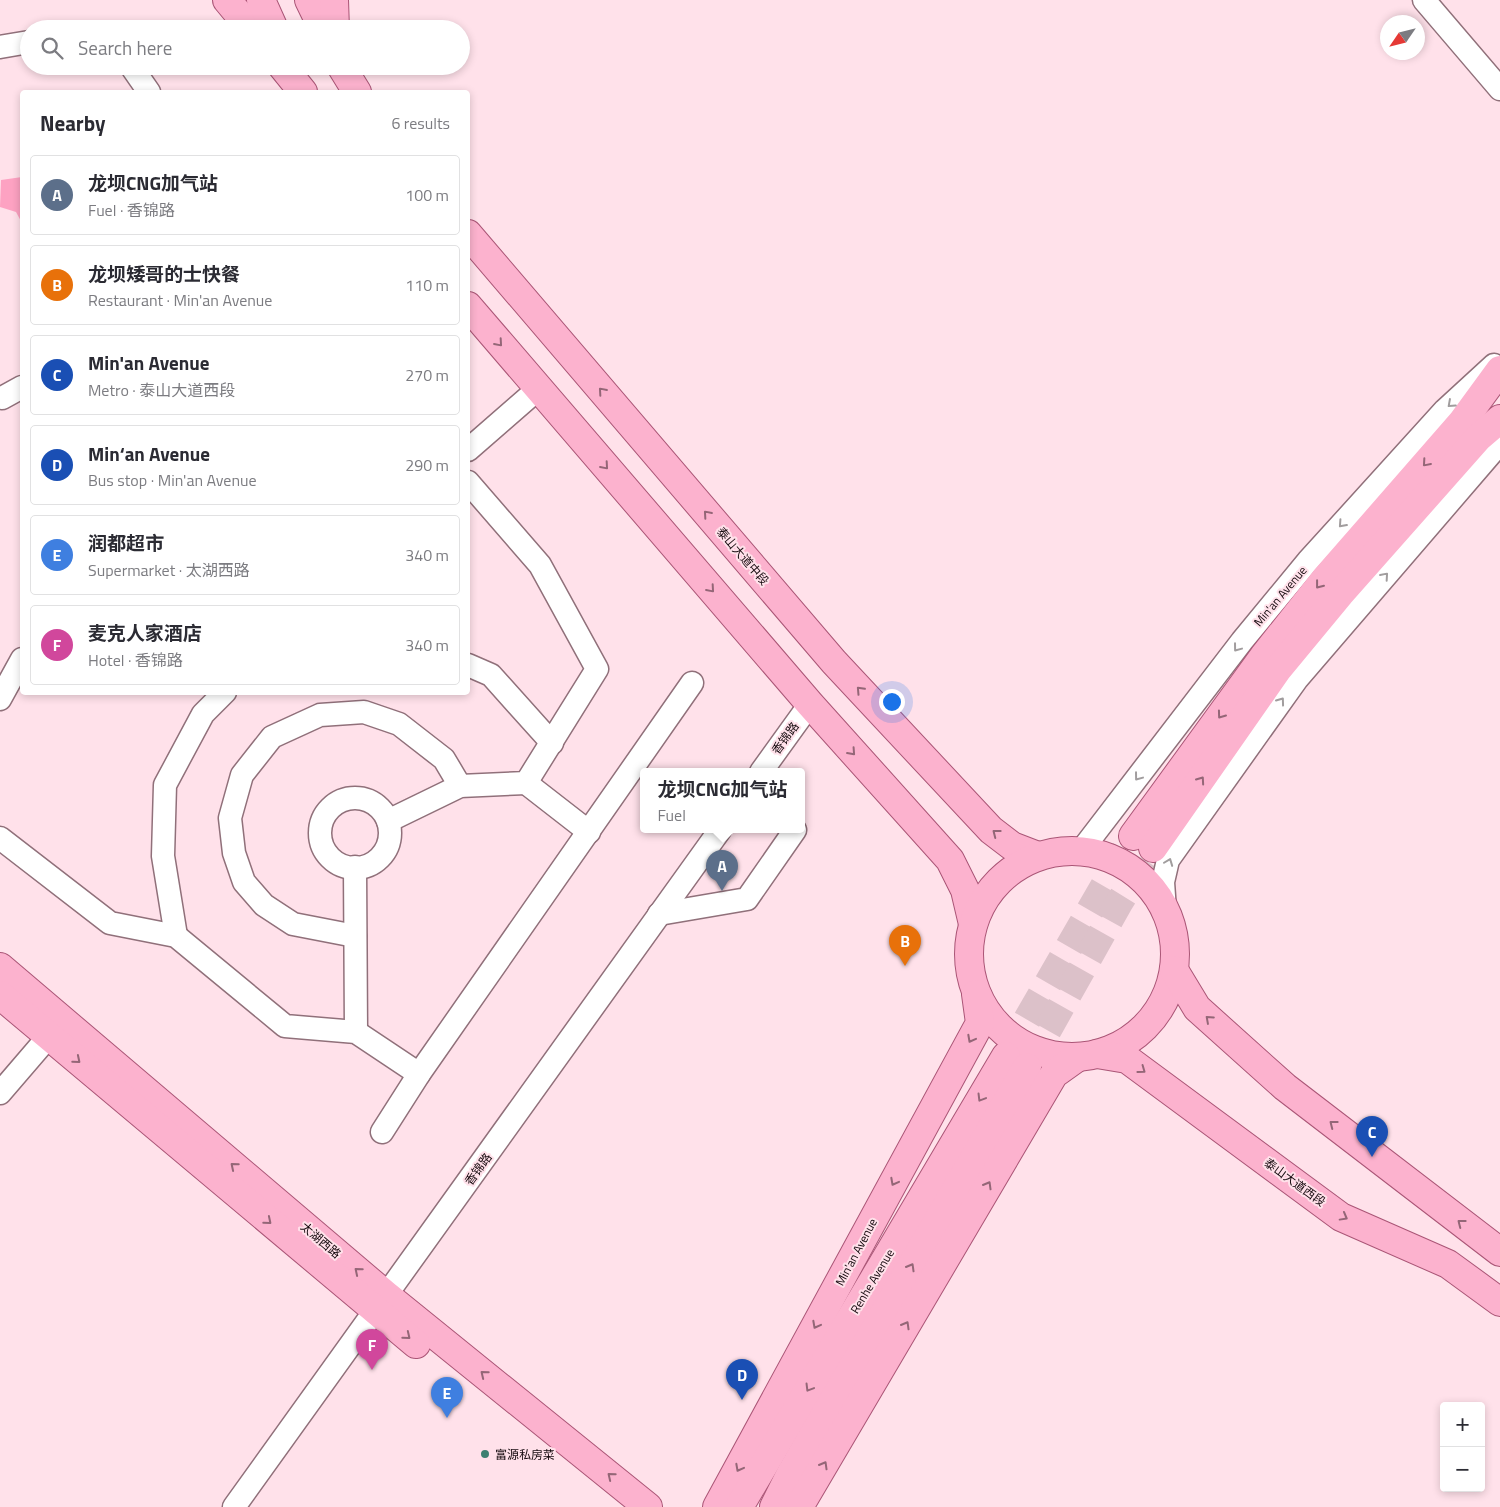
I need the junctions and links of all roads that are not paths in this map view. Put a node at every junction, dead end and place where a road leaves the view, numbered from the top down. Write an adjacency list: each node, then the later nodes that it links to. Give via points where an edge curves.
1 (226, 0): 6 (main road)
2 (261, 0): 7 (main road)
3 (309, 0): 8 (main road)
4 (334, 0): 9 (main road)
5 (1424, 0): 15 (street)
6 (244, 20)
7 (270, 20)
8 (319, 20)
9 (335, 20)
10 (20, 43): 11 (street)
11 (0, 46)
12 (137, 75): 16 (street)
13 (289, 75): 17 (main road)
14 (295, 75): 18 (main road)
15 (1500, 89)
16 (148, 90)
17 (301, 90)
18 (302, 90)
19 (470, 236): 46 (main road, 泰山大道中段, one-way to 19, via 1012,846 991,830 834,662)
20 (470, 308): 24 (main road, one-way to 24)
21 (1500, 359): 45 (street, Min'an Avenue, one-way to 45, via 1445,410 1308,561 1242,641)
22 (1500, 370): 26 (main road, Min'an Avenue, one-way to 26, via 1462,422 1325,579 1264,656 1143,842 1340,594 1478,438)
23 (20, 388): 25 (street)
24 (538, 389): 28 (street); 35 (main road, one-way to 35)
25 (1, 399)
26 (1500, 418)
27 (1500, 444): 48 (street, one-way to 27, via 1163,882 1168,860 1297,678)
28 (470, 448)
29 (470, 484): 36 (street, via 540,565 597,669)
30 (20, 663): 34 (street)
31 (470, 666): 36 (street, via 491,675)
32 (692, 683): 41 (street)
33 (222, 695): 51 (street, via 203,714 165,785 163,856)
34 (0, 700)
35 (810, 704): 37 (street, 香锦路); 50 (main road, one-way to 50, via 950,860 964,890)
36 (552, 743): 38 (street)
37 (764, 768)
38 (526, 783): 39 (street); 41 (street)
39 (460, 786): 40 (street); 52 (street, via 444,759 399,724 364,712 320,715 272,737 242,775 230,818 234,853 244,882 264,905 292,924)
40 (388, 821): 47 (street, via 389,843 384,853 366,866); 47 (street, via 383,811 364,799 343,800 326,813 320,834 328,854 340,864)
41 (589, 832): 60 (street)
42 (718, 833): 49 (street, 香锦路)
43 (793, 833): 49 (street, via 747,899)
44 (0, 838): 51 (street, via 110,923)
45 (1081, 851): 46 (main road, via 1059,851); 48 (main road, via 1122,863 1140,876)
46 (1038, 856): 50 (main road, via 1002,877 988,893)
47 (356, 868): 52 (street)
48 (1165, 910): 54 (main road, via 1174,939)
49 (660, 914): 65 (street, 香锦路)
50 (973, 924): 55 (main road, via 968,959)
51 (176, 936): 57 (street, via 286,1026)
52 (355, 936): 57 (street)
53 (0, 967): 65 (main road, 太湖西路, one-way to 53)
54 (1174, 970): 59 (main road, via 1165,999 1145,1027 1117,1047); 63 (main road, one-way to 54, via 1285,1087 1197,1008)
55 (976, 993): 59 (main road, 泰山大道西段, via 995,1022 1012,1038 1053,1056); 69 (main road, Min'an Avenue, one-way to 69, via 980,1023)
56 (0, 995): 58 (main road, 太湖西路)
57 (356, 1032): 60 (street)
58 (49, 1036): 61 (street); 65 (main road, 太湖西路, one-way to 65)
59 (1086, 1057): 64 (main road, 泰山大道西段, one-way to 64, via 1127,1059 1342,1217 1448,1264); 72 (main road, one-way to 59, via 1054,1074)
60 (419, 1074): 62 (street)
61 (0, 1093)
62 (382, 1132)
63 (1500, 1252)
64 (1500, 1302)
65 (381, 1304): 66 (street, 香锦路); 67 (main road, 太湖西路, one-way to 67); 68 (main road, 太湖西路, one-way to 65)
66 (234, 1507)
67 (619, 1507)
68 (648, 1507)
69 (717, 1507)
70 (739, 1507): 71 (main road, Renhe Avenue, one-way to 70, via 1017,1062)
71 (774, 1507)
72 (799, 1507)

